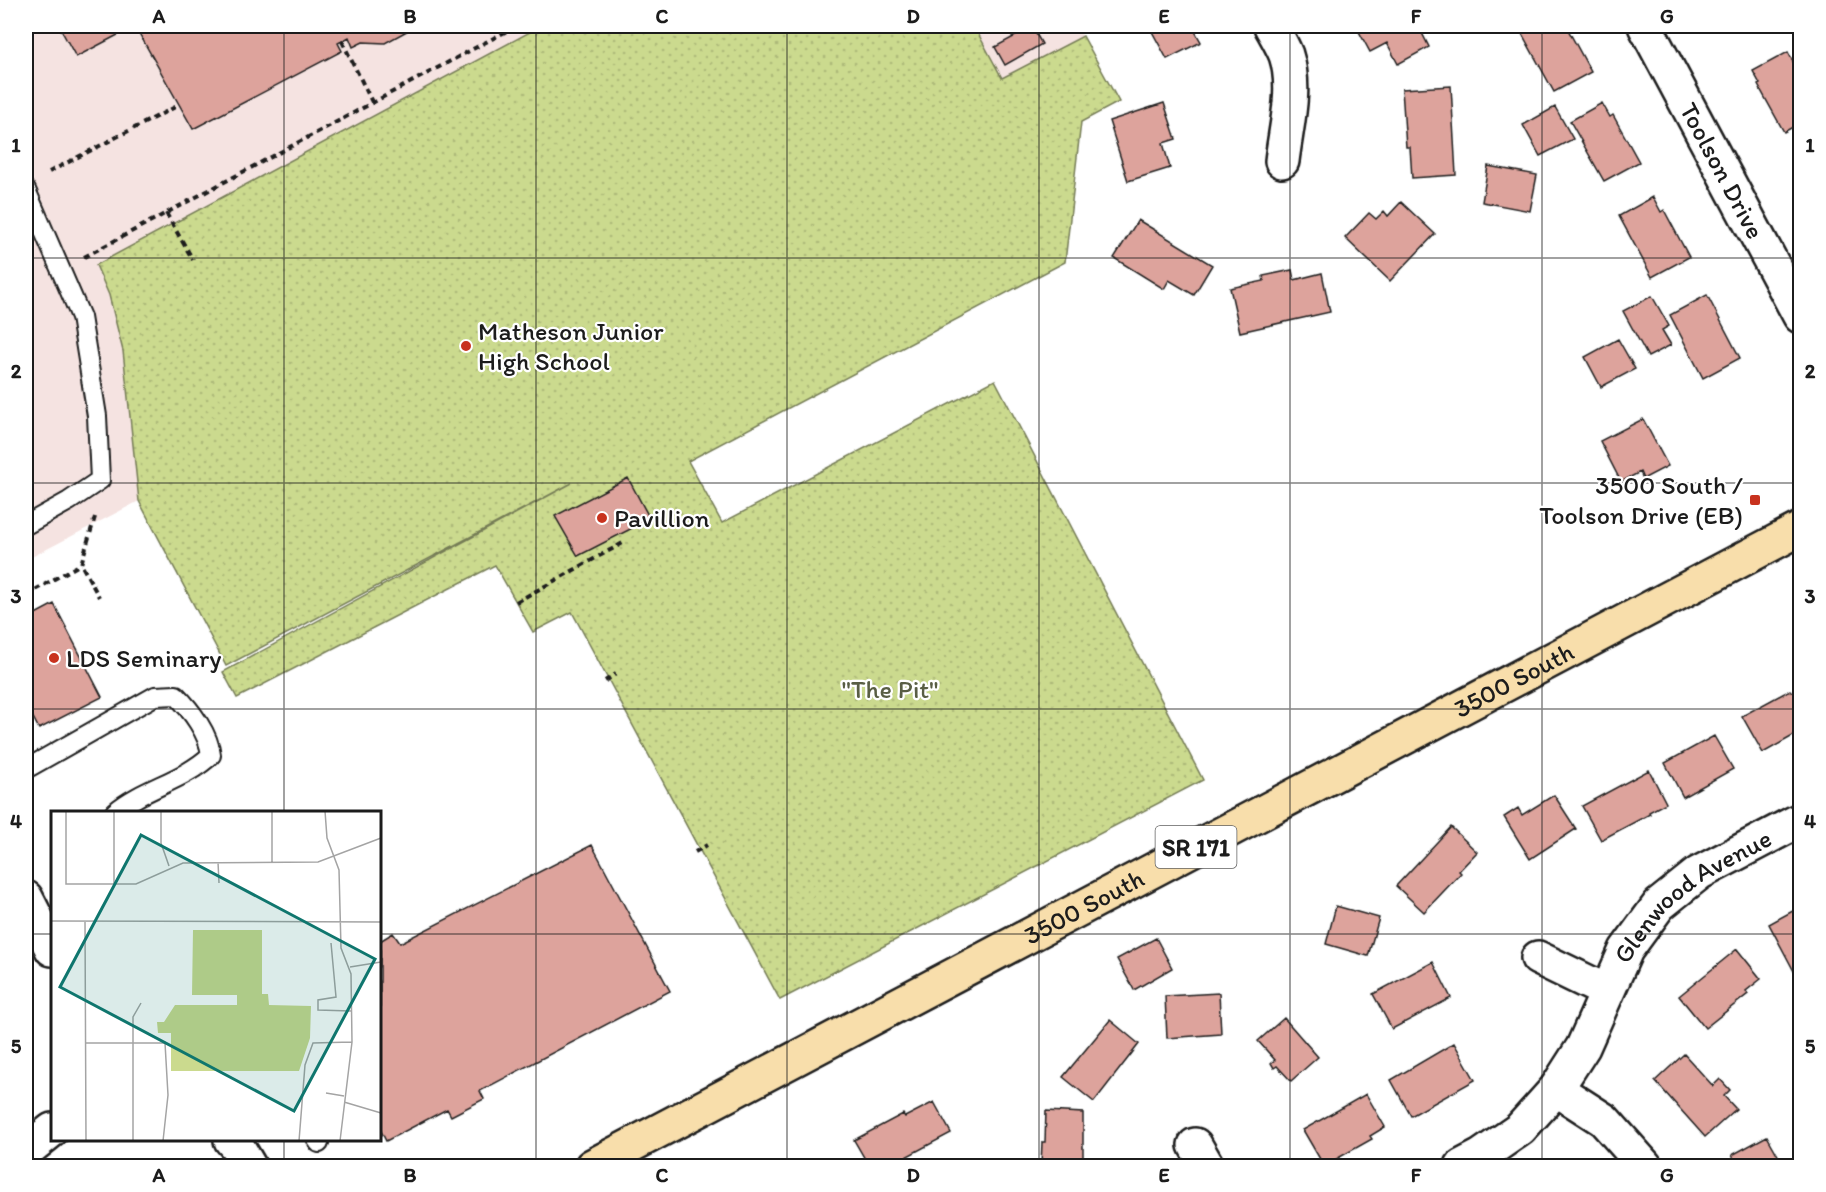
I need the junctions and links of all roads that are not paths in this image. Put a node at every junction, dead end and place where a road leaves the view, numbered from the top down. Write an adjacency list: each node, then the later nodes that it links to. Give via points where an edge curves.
1 (1271, 26): 3 (street, via 1285,52 1291,75)
2 (1644, 26): 5 (street, Toolson Drive)
3 (1282, 161)
4 (26, 190): 6 (lane, via 81,317 97,416 100,480)
5 (1800, 316)
6 (26, 525)
7 (1800, 529): 20 (main road, 3500 South / SR 171)
8 (26, 769): 9 (lane, via 155,696 176,695 188,708 211,755 200,766 128,801)
9 (117, 811)
10 (1800, 820): 14 (street, Glenwood Avenue, via 1699,873 1659,905 1626,950)
11 (26, 898): 12 (street)
12 (51, 947)
13 (1538, 958): 14 (street, Glenwood Avenue)
14 (1606, 991): 15 (street, Glenwood Avenue, via 1583,1047)
15 (1556, 1089): 21 (street, Glenwood Avenue, via 1520,1129); 22 (street, via 1604,1120)
16 (51, 1131): 18 (street)
17 (232, 1141): 19 (street)
18 (26, 1151)
19 (249, 1167)
20 (592, 1167)
21 (1462, 1167)
22 (1645, 1167)

